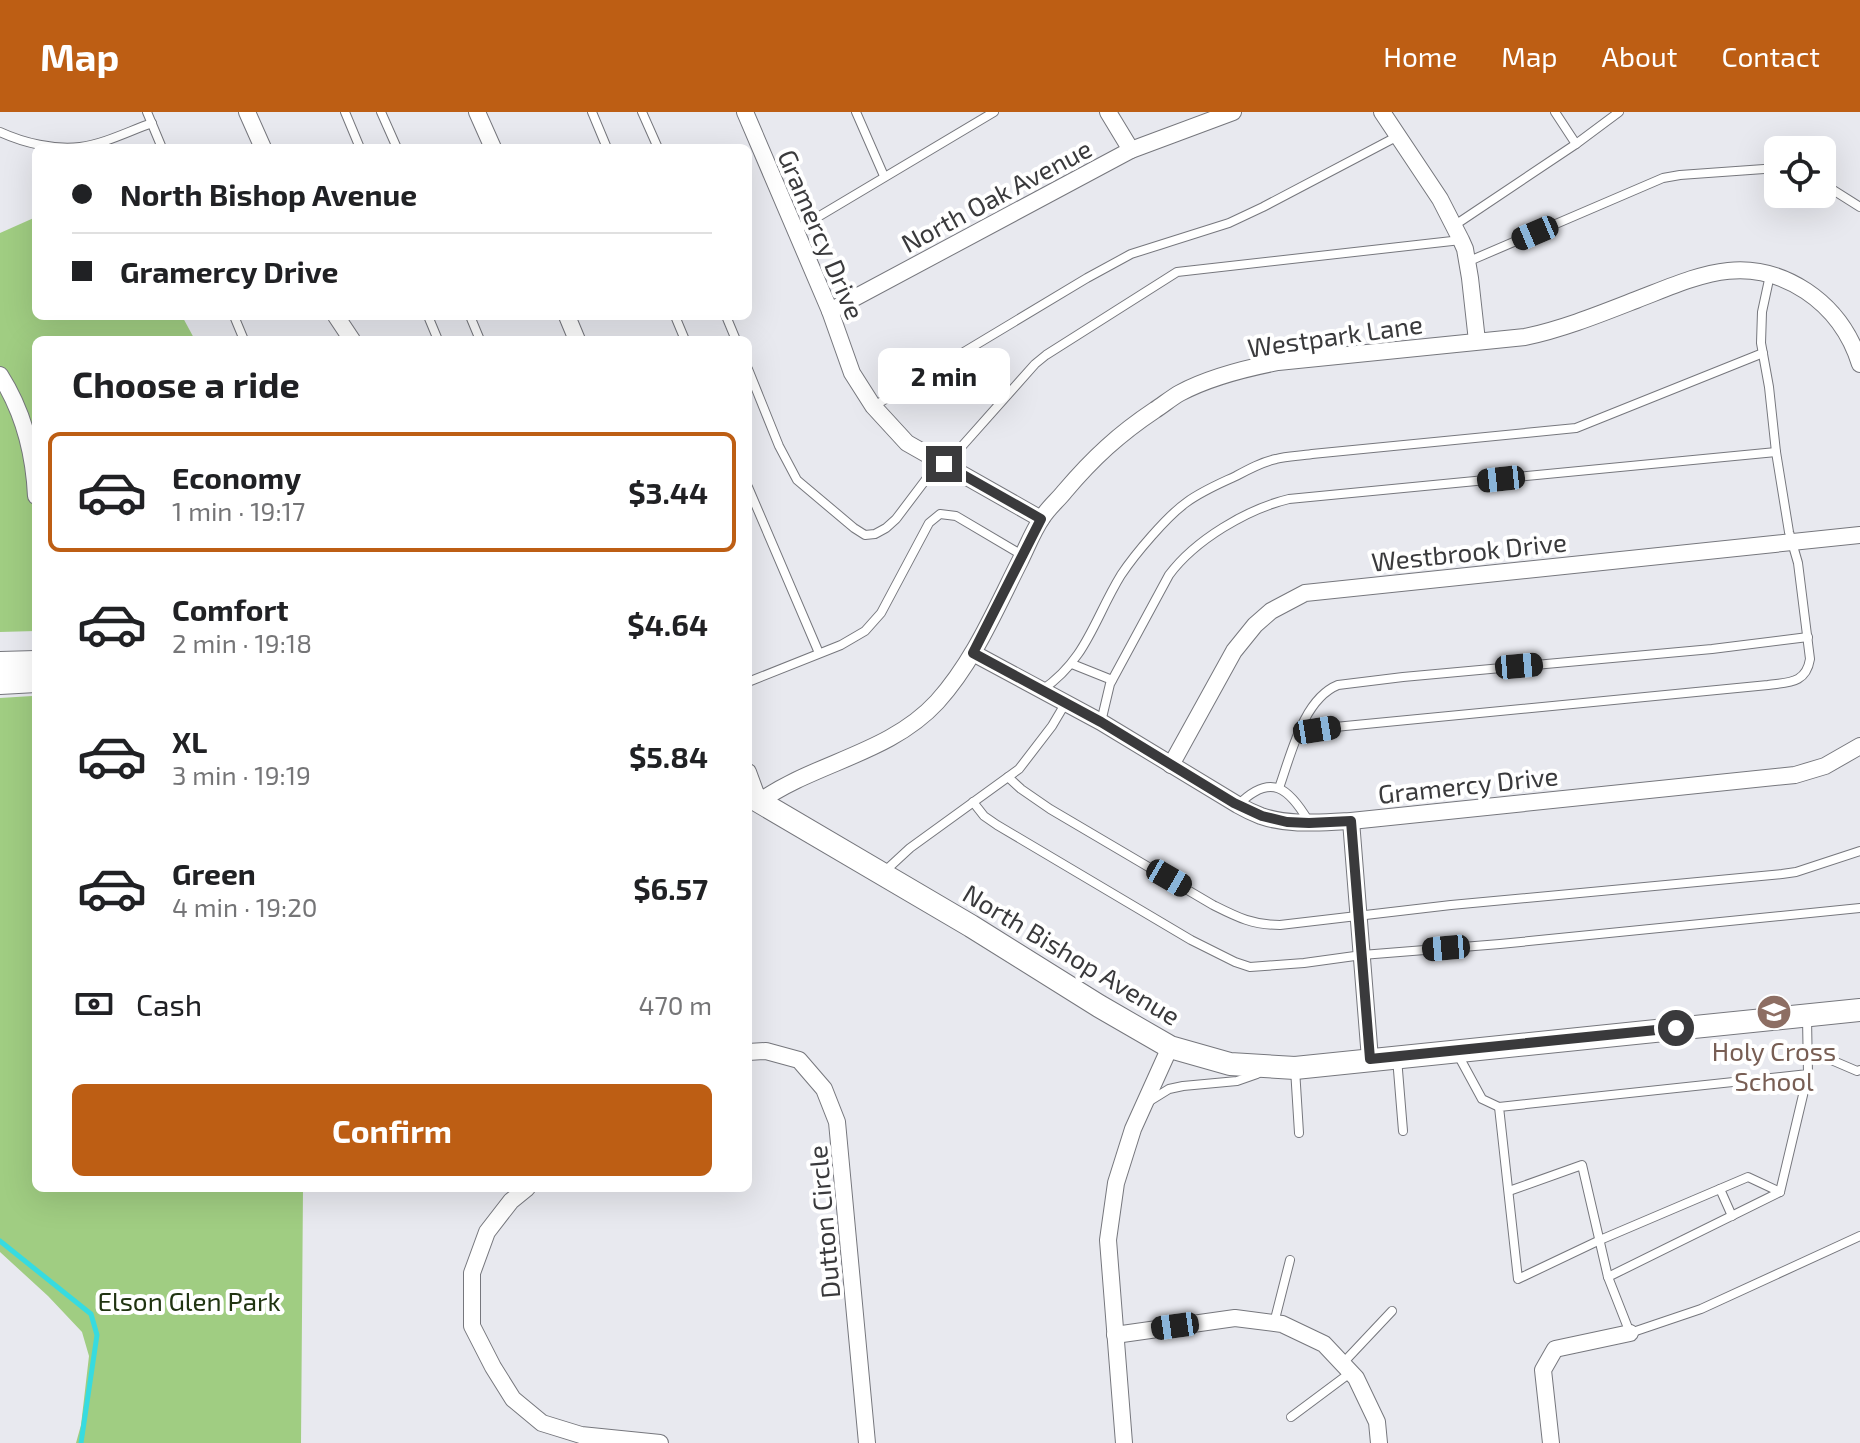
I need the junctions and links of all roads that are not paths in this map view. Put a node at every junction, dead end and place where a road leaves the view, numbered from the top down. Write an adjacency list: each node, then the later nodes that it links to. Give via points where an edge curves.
1 (147, 112): 16 (lane)
2 (247, 112): 22 (street)
3 (345, 112): 23 (lane)
4 (381, 112): 24 (lane)
5 (477, 112): 25 (street)
6 (592, 112): 26 (lane)
7 (642, 112): 27 (lane)
8 (745, 112): 34 (street, Gramercy Drive)
9 (856, 112): 31 (lane)
10 (1108, 112): 29 (street)
11 (1233, 112): 29 (street, North Oak Avenue)
12 (1382, 112): 18 (street)
13 (1555, 112): 28 (lane)
14 (1619, 112): 28 (lane)
15 (988, 113): 31 (lane)
16 (152, 123): 20 (lane); 21 (lane)
17 (0, 132): 19 (lane)
18 (1398, 136): 35 (street); 44 (lane, via 1229,223 1131,254)
19 (44, 144)
20 (91, 144)
21 (160, 144)
22 (261, 144)
23 (358, 144)
24 (395, 144)
25 (491, 144)
26 (605, 144)
27 (656, 144)
28 (1576, 144): 35 (lane)
29 (1131, 150): 38 (street, North Oak Avenue)
30 (1764, 169): 36 (lane, via 1663,178)
31 (884, 176): 34 (lane)
32 (1836, 192): 33 (lane)
33 (1860, 207)
34 (796, 230): 38 (street, Gramercy Drive)
35 (1458, 232): 36 (street); 47 (lane, via 1177,272 1035,364)
36 (1467, 262): 39 (street)
37 (1770, 275): 39 (street, Westpark Lane, via 1704,274 1548,332); 40 (lane, via 1762,312); 41 (street, Westpark Lane, via 1793,283 1829,309 1845,327)
38 (830, 311): 44 (street, Gramercy Drive, via 852,373)
39 (1477, 341): 49 (street, Westpark Lane, via 1278,362 1180,393 1110,443)
40 (1763, 353): 45 (lane); 58 (lane, via 1576,428 1312,454 1257,465 1200,493 1167,520 1122,574)
41 (1860, 364)
42 (0, 375): 46 (street)
43 (752, 379): 47 (lane, via 797,480 865,535 886,528)
44 (873, 406): 47 (street, Gramercy Drive, via 907,443)
45 (1776, 452): 51 (lane); 60 (lane, via 1277,502 1252,511 1180,561)
46 (32, 456)
47 (944, 464): 49 (street, Gramercy Drive)
48 (752, 496): 54 (lane)
49 (1041, 519): 52 (street, Westpark Lane)
50 (1860, 535): 51 (street, Westbrook Drive)
51 (1793, 542): 53 (lane); 68 (street, Westbrook Drive, via 1305,593 1271,611 1234,651)
52 (1023, 555): 54 (lane, via 956,516 940,514 929,523 881,613 865,631); 55 (street, Westpark Lane)
53 (1808, 637): 66 (lane, via 1338,685 1319,697); 66 (lane, via 1809,668 1795,682 1335,727)
54 (819, 653): 59 (lane)
55 (973, 653): 63 (street, Gramercy Drive); 71 (street, Westpark Lane, via 938,700 898,735)
56 (32, 662): 57 (main road)
57 (0, 663)
58 (1072, 664): 60 (lane); 63 (lane)
59 (752, 680)
60 (1112, 680): 65 (lane)
61 (32, 681): 62 (main road)
62 (0, 683)
63 (1042, 690): 64 (street, Gramercy Drive)
64 (1066, 703): 65 (street, Gramercy Drive); 69 (lane, via 1036,748)
65 (1101, 722): 68 (street, Gramercy Drive)
66 (1298, 735): 70 (lane)
67 (1860, 746): 74 (street, Gramercy Drive, via 1825,766 1795,775)
68 (1171, 765): 73 (street, Gramercy Drive)
69 (1008, 777): 72 (lane); 79 (lane, via 1050,809 1237,918 1280,925)
70 (1279, 788): 73 (lane, via 1262,787); 75 (lane)
71 (752, 798): 77 (main road, North Bishop Avenue)
72 (973, 802): 77 (lane); 80 (lane, via 997,825 1235,962 1265,967)
73 (1238, 805): 75 (street, Gramercy Drive, via 1262,816)
74 (1351, 821): 75 (street, Gramercy Drive); 79 (street)
75 (1309, 823)
76 (1860, 851): 79 (lane, via 1782,874)
77 (882, 874): 83 (main road, North Bishop Avenue)
78 (1860, 908): 80 (lane)
79 (1358, 915): 80 (street)
80 (1362, 955): 88 (street)
81 (1860, 1010): 82 (main road, North Bishop Avenue)
82 (1807, 1015): 84 (main road, North Bishop Avenue); 85 (lane)
83 (1170, 1047): 89 (main road, North Bishop Avenue, via 1230,1064); 92 (street)
84 (1456, 1050): 87 (main road, North Bishop Avenue); 93 (lane, via 1482,1099)
85 (1808, 1050): 90 (lane); 91 (lane)
86 (752, 1052): 112 (street, Dutton Circle, via 799,1060 824,1089 837,1122)
87 (1397, 1057): 88 (main road, North Bishop Avenue); 94 (lane)
88 (1370, 1059): 89 (main road, North Bishop Avenue)
89 (1285, 1067): 92 (lane, via 1237,1081 1169,1089); 95 (lane)
90 (1860, 1070)
91 (1808, 1074): 93 (lane); 99 (lane)
92 (1144, 1105): 108 (street, via 1116,1183 1108,1240)
93 (1499, 1107): 97 (lane)
94 (1403, 1131)
95 (1299, 1133)
96 (1720, 1189): 99 (lane, via 1748,1177); 100 (lane); 102 (lane)
97 (1509, 1191): 102 (lane, via 1582,1165); 102 (lane, via 1518,1279)
98 (522, 1192): 111 (street, via 487,1232 472,1273 472,1326 493,1367 513,1399 542,1423 581,1435)
99 (1780, 1192): 100 (lane)
100 (1732, 1216): 104 (lane)
101 (1860, 1236): 107 (lane, via 1701,1309)
102 (1600, 1240): 104 (lane)
103 (1290, 1260): 106 (lane)
104 (1608, 1277): 107 (lane)
105 (1392, 1311): 109 (lane)
106 (1274, 1323): 108 (street, via 1235,1318); 109 (street, via 1324,1344)
107 (1630, 1333): 115 (street, via 1555,1349 1543,1370)
108 (1115, 1335): 113 (street)
109 (1346, 1368): 110 (lane); 114 (street, via 1377,1422)
110 (1291, 1417)
111 (660, 1443)
112 (867, 1443)
113 (1124, 1443)
114 (1379, 1443)
115 (1551, 1443)

